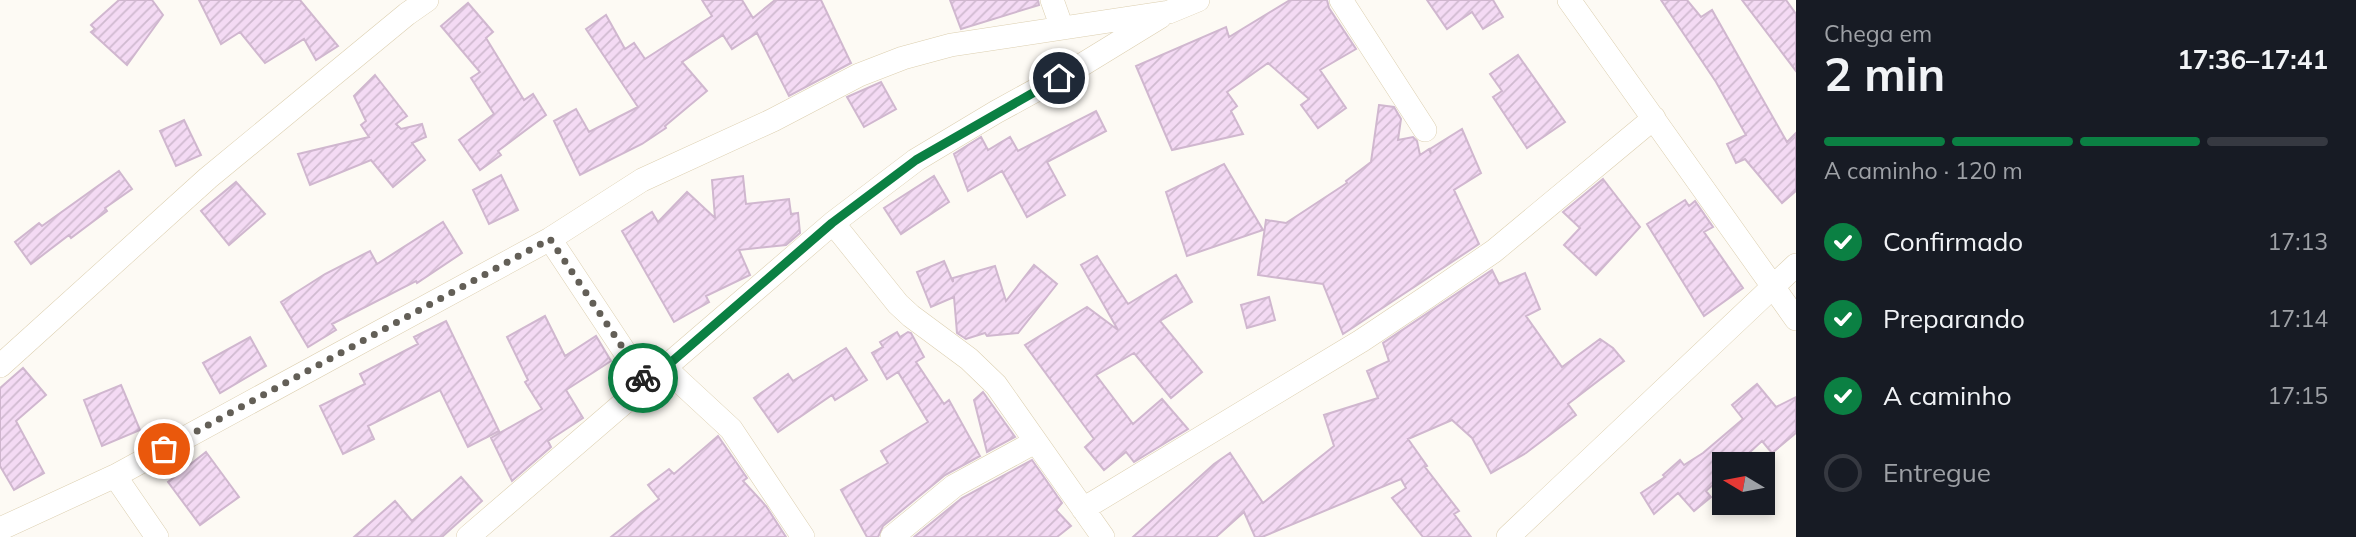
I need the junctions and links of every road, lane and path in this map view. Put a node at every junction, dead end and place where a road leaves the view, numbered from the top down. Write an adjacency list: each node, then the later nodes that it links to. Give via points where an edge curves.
1 (427, 0): 15 (street, via 208,178)
2 (1052, 0): 7 (street)
3 (1198, 0): 6 (street)
4 (1341, 0): 9 (street)
5 (1569, 0): 8 (street)
6 (1169, 12): 7 (street); 10 (street, via 916,160)
7 (1062, 28): 11 (street, via 951,46 859,75 642,180)
8 (1654, 118): 13 (street); 20 (street, via 1472,267 1361,341)
9 (1425, 130)
10 (832, 223): 16 (street); 18 (street, via 904,310 984,372)
11 (550, 239): 17 (street); 19 (street)
12 (1796, 265): 13 (street)
13 (1774, 286): 14 (street); 27 (street)
14 (1796, 319)
15 (0, 366)
16 (664, 367): 17 (street); 24 (street, via 731,429)
17 (646, 384): 23 (street)
18 (1035, 442): 20 (street); 25 (street, via 954,486)
19 (115, 476): 21 (street); 22 (street)
20 (1083, 509): 26 (street)
21 (0, 529)
22 (157, 537)
23 (468, 537)
24 (803, 537)
25 (892, 537)
26 (1103, 537)
27 (1508, 537)

